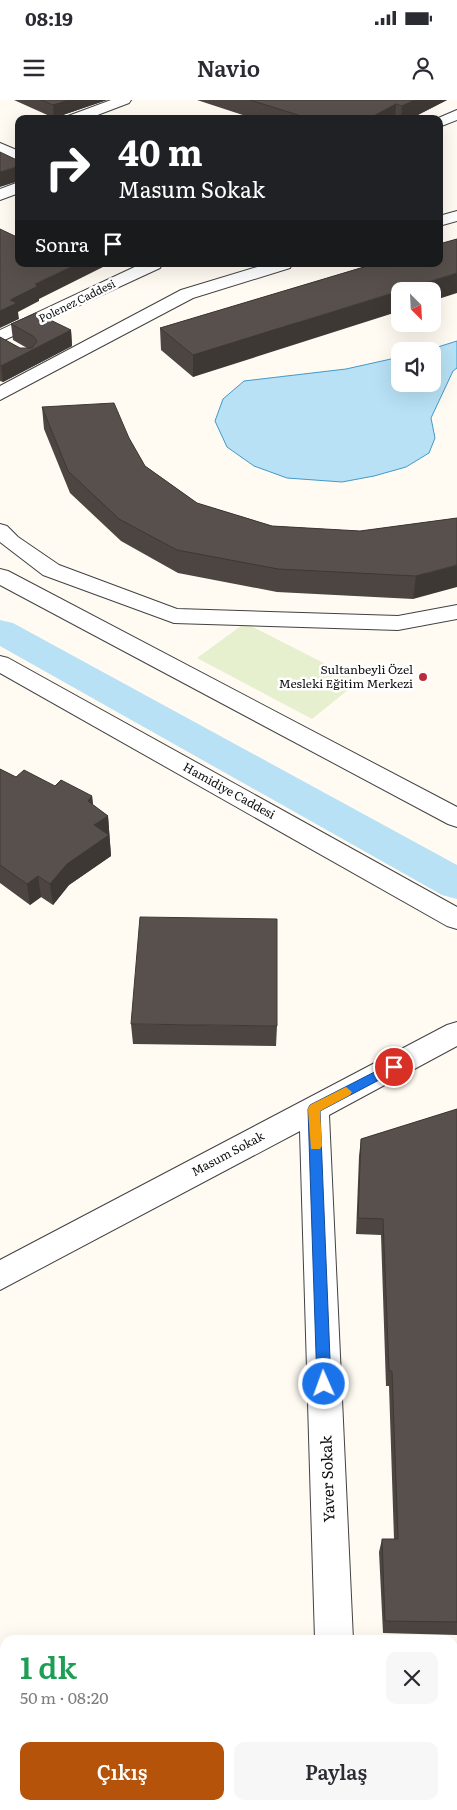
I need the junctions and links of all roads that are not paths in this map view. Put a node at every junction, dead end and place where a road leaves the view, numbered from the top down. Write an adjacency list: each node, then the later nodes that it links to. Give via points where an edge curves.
1 (124, 100): 3 (street)
2 (457, 114): 4 (street)
3 (85, 115)
4 (443, 121)
5 (15, 141): 6 (street)
6 (0, 147): 7 (street)
7 (15, 155)
8 (15, 189): 9 (street)
9 (0, 195)
10 (457, 216): 11 (street)
11 (443, 220)
12 (148, 267): 14 (street, Polenez Caddesi)
13 (274, 267): 15 (street, via 187,294 45,367)
14 (0, 337)
15 (0, 394)
16 (0, 530): 18 (street, via 51,570 174,616 398,623)
17 (0, 576): 20 (street)
18 (457, 612)
19 (0, 663): 21 (street, Hamidiye Caddesi)
20 (457, 818)
21 (457, 920)
22 (457, 1033): 23 (street, Masum Sokak)
23 (314, 1109): 24 (street, Masum Sokak); 25 (street, Yaver Sokak)
24 (0, 1276)
25 (334, 1635)

